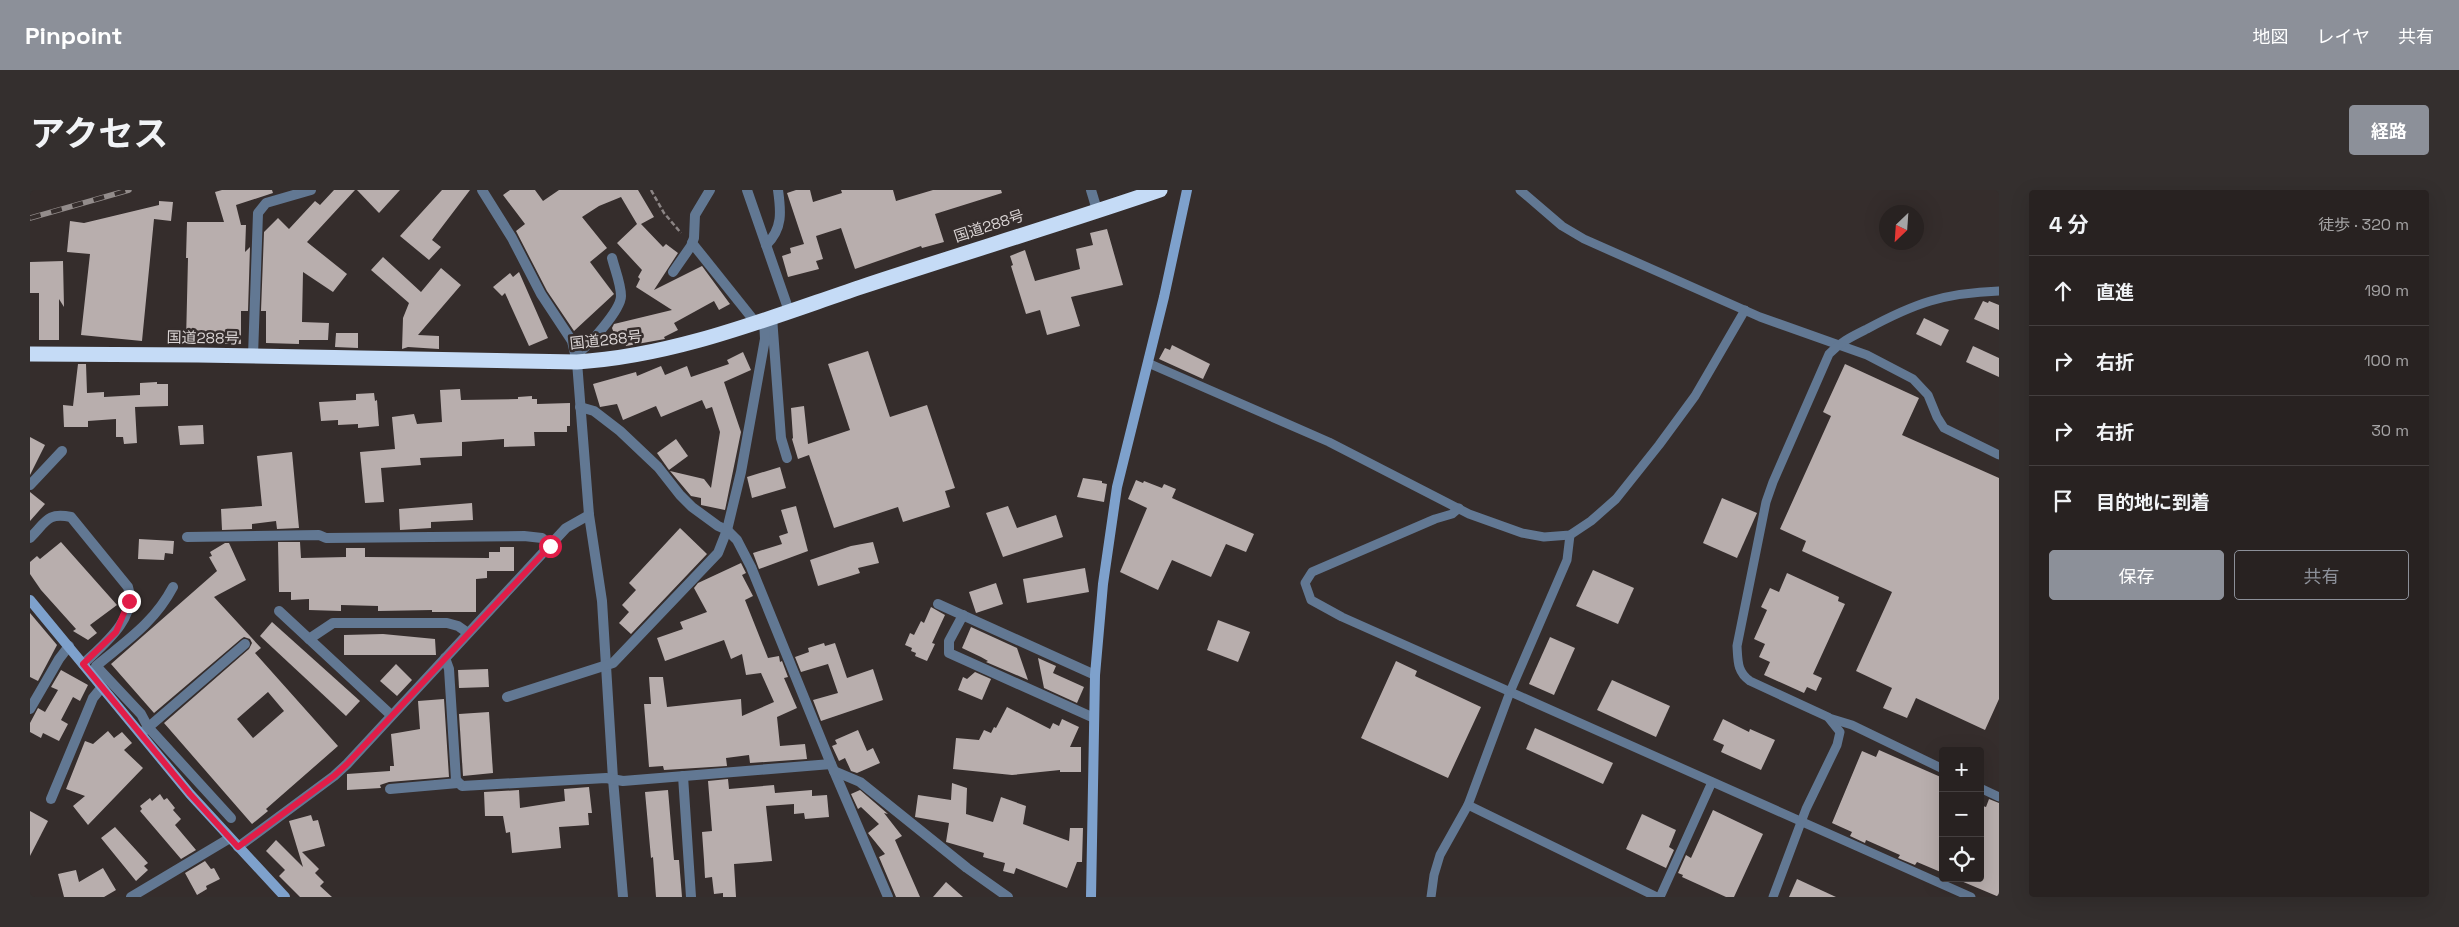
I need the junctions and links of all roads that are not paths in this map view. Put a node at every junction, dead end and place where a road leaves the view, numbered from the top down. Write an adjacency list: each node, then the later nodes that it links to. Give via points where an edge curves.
1 (311, 190): 21 (street, via 266,203 258,214)
2 (482, 190): 22 (street, via 512,238 540,294 569,337)
3 (710, 190): 11 (street, via 695,215)
4 (747, 190): 12 (street)
5 (778, 190): 12 (street, via 782,213 780,224)
6 (1091, 190): 10 (street)
7 (1160, 190): 10 (highway, 国道288号)
8 (1187, 190): 23 (street)
9 (1520, 190): 16 (lane, via 1562,226 1584,239)
10 (1097, 210): 17 (highway, 国道288号)
11 (692, 243): 14 (street); 18 (street)
12 (766, 244): 17 (street)
13 (612, 258): 22 (street, via 621,296 619,305)
14 (673, 272)
15 (1999, 291): 19 (lane, via 1940,297 1896,312)
16 (1745, 310): 19 (lane); 32 (lane, via 1695,396 1659,445 1616,499)
17 (789, 311): 18 (highway, 国道288号)
18 (764, 320): 22 (highway, 国道288号, via 658,351 605,361); 27 (street, via 781,438); 31 (street, via 765,339)
19 (1837, 345): 26 (lane, via 1913,379 1928,395 1944,428); 54 (lane, via 1826,359 1770,488 1736,646 1742,676)
20 (30, 354): 21 (highway, 国道288号)
21 (253, 356): 22 (highway, 国道288号)
22 (576, 359): 24 (street)
23 (1148, 363): 29 (lane, via 1329,442); 48 (street, via 1117,487 1103,584)
24 (580, 407): 30 (street); 31 (street, via 594,410 620,431 658,467 692,507)
25 (62, 451): 28 (street)
26 (1999, 456)
27 (787, 458)
28 (30, 485)
29 (1459, 508): 32 (lane, via 1522,533 1544,537); 50 (lane, via 1452,514 1312,572 1305,583 1311,600 1318,606)
30 (589, 515): 35 (street, via 566,528); 47 (street, via 602,601)
31 (728, 530): 47 (street, via 718,553 614,663); 58 (street, via 751,567)
32 (1570, 535): 50 (lane, via 1567,560)
33 (187, 536): 35 (street, via 535,536)
34 (30, 538): 46 (street, via 51,517 57,514 71,517 128,586 129,601 116,632)
35 (550, 546): 41 (street)
36 (173, 587): 56 (street, via 148,624 96,666 141,714)
37 (30, 600): 44 (street)
38 (938, 604): 40 (street)
39 (279, 612): 42 (street)
40 (963, 614): 48 (street); 55 (street, via 949,641 949,653)
41 (468, 633): 42 (street, via 447,624 333,623); 45 (street)
42 (309, 639): 53 (street)
43 (245, 644): 56 (street)
44 (69, 646): 46 (street); 52 (street, via 58,659)
45 (445, 658): 53 (street); 62 (street, via 449,669)
46 (83, 664): 49 (street)
47 (606, 667): 51 (street); 60 (street)
48 (1095, 675): 55 (street)
49 (102, 687): 56 (street); 66 (street, via 93,698)
50 (1510, 692): 61 (lane); 67 (lane)
51 (507, 697)
52 (30, 710)
53 (391, 715): 71 (street, via 334,776)
54 (1828, 717): 57 (lane, via 1852,725); 69 (lane, via 1837,726 1839,737)
55 (1094, 718): 78 (street)
56 (145, 730): 68 (street); 70 (street)
57 (1939, 767)
58 (832, 768): 59 (street); 76 (street); 77 (street, via 860,782)
59 (683, 776): 60 (street); 75 (street)
60 (613, 779): 62 (street); 74 (street)
61 (1712, 782): 69 (lane); 80 (lane)
62 (458, 784): 63 (street)
63 (390, 790)
64 (1984, 790): 65 (lane)
65 (1999, 797)
66 (51, 798)
67 (1468, 805): 79 (lane, via 1440,856); 80 (lane)
68 (231, 818)
69 (1802, 822): 81 (lane); 82 (lane)
70 (230, 838): 71 (street); 72 (street)
71 (238, 847): 73 (street)
72 (131, 897)
73 (285, 897)
74 (623, 897)
75 (691, 897)
76 (888, 897)
77 (1008, 897)
78 (1091, 897)
79 (1431, 897)
80 (1659, 897)
81 (1773, 897)
82 (1971, 897)

